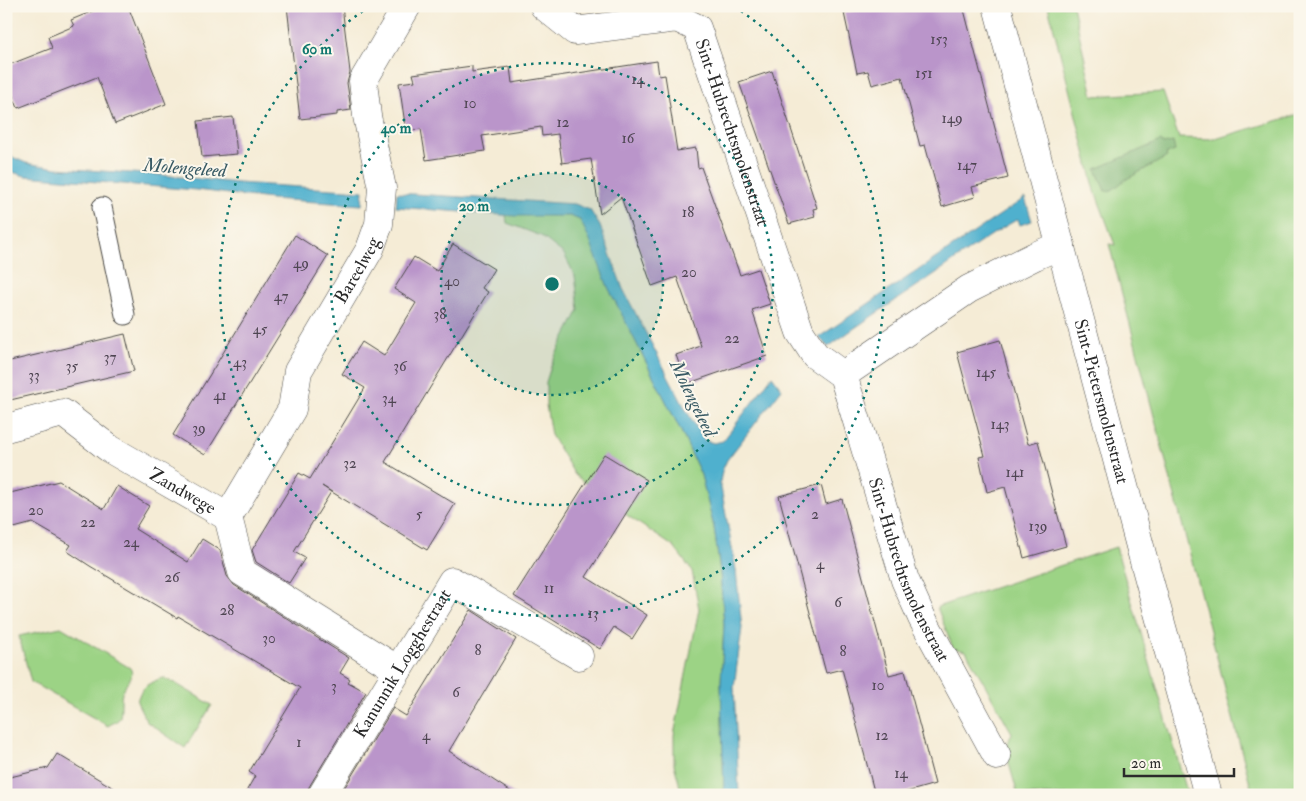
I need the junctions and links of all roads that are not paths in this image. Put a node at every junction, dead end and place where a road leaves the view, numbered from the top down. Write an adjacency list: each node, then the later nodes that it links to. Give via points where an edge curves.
1 (407, 6): 9 (street, Bareelweg, via 363,81 382,188 380,224 370,249 298,370 292,409)
2 (544, 6): 7 (street, Sint-Hubrechtsmolenstraat, via 575,31 677,18 697,28 800,332 815,355)
3 (997, 6): 5 (street, Sint-Pietersmolenstraat)
4 (102, 207): 6 (lane)
5 (1061, 245): 7 (street, via 969,289); 14 (street, Sint-Pietersmolenstraat)
6 (125, 315)
7 (843, 376): 12 (street, Sint-Hubrechtsmolenstraat, via 905,580 922,618)
8 (6, 428): 9 (street, Zandwege, via 63,413 110,449)
9 (228, 517): 11 (street, Zandwege, via 242,572)
10 (579, 656): 11 (street, Kanunnik Logghestraat, via 452,581)
11 (398, 670): 13 (street, Kanunnik Logghestraat)
12 (997, 756)
13 (322, 795)
14 (1208, 795)

